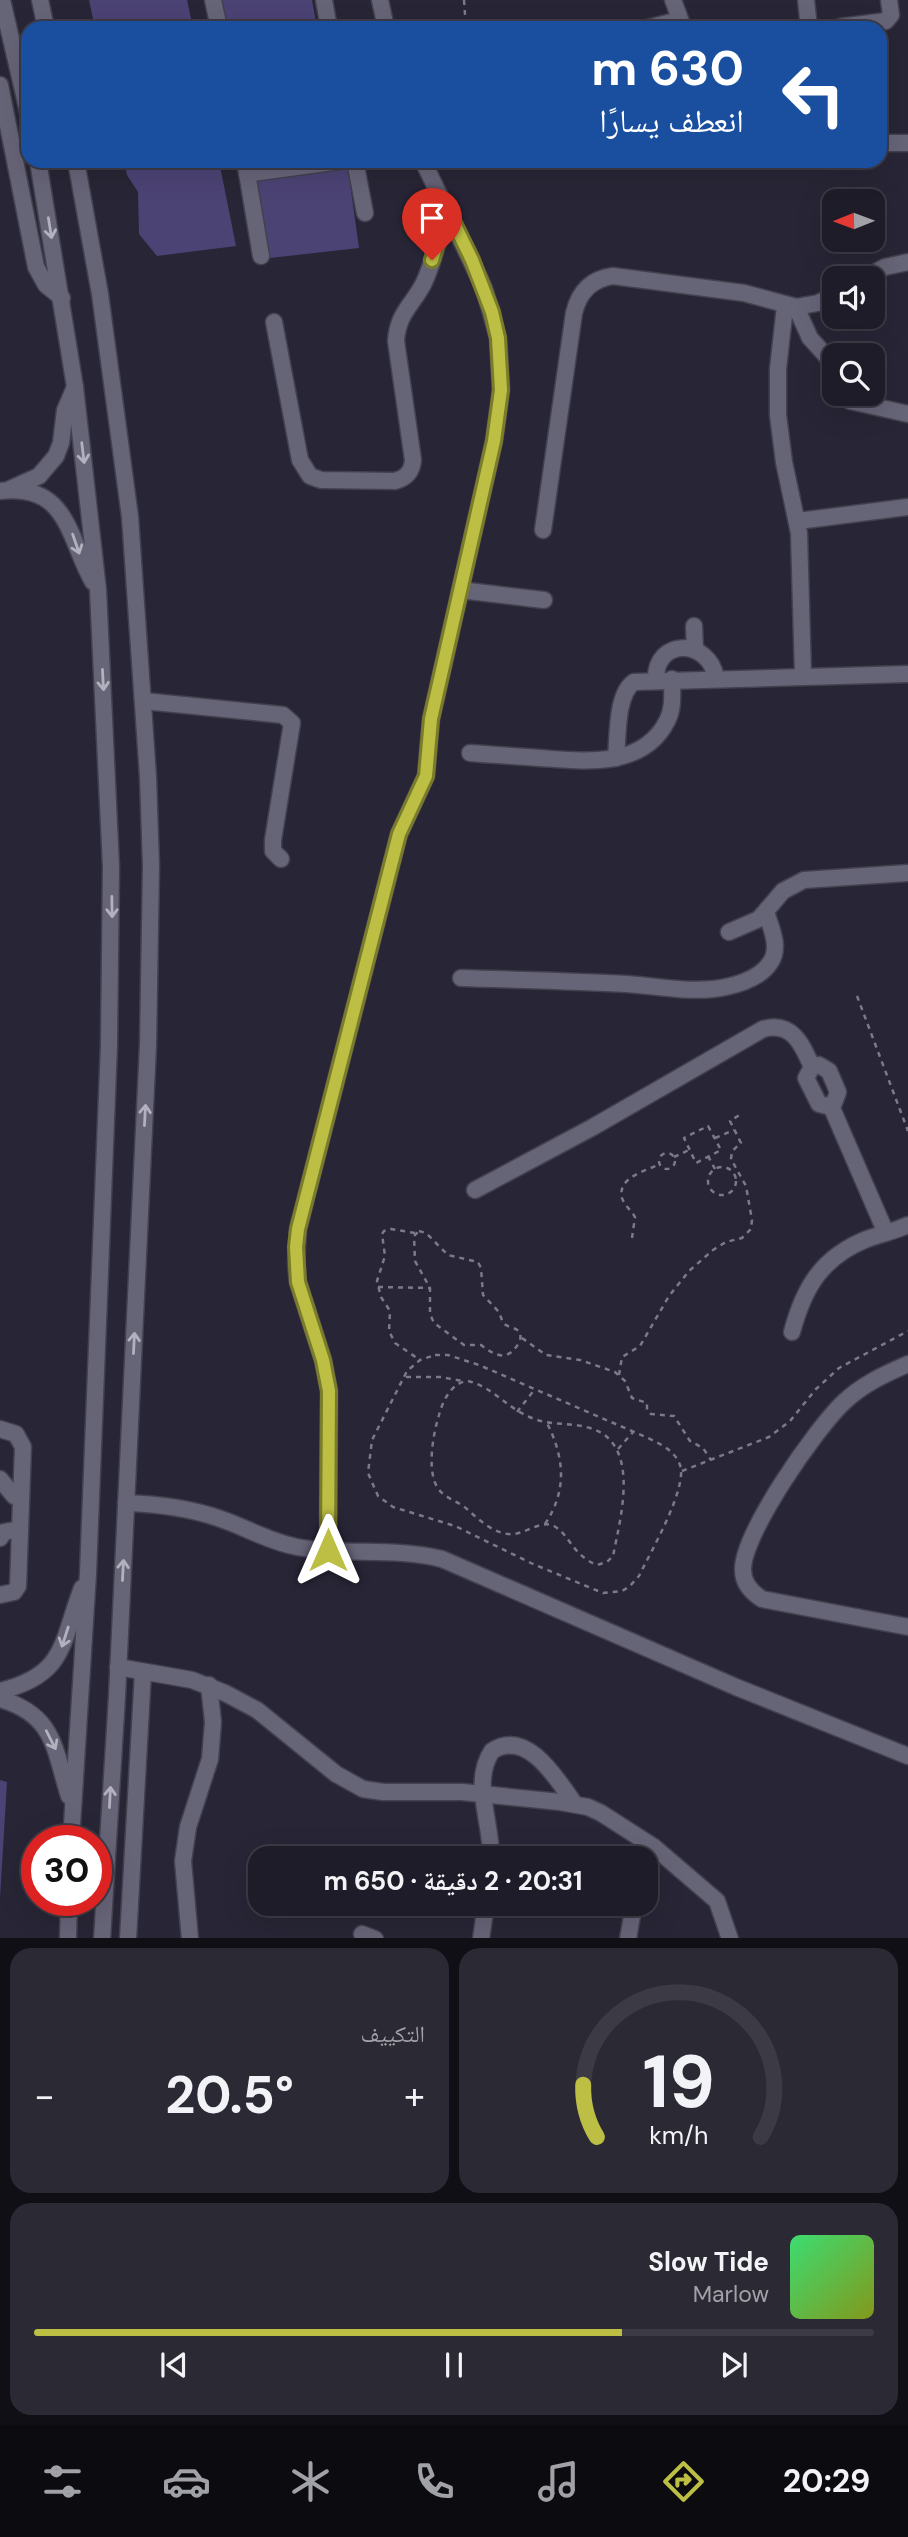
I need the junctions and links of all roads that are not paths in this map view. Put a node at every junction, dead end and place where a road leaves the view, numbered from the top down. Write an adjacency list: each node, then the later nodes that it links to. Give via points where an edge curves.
1 (2, 0): 16 (street)
2 (40, 0): 9 (street)
3 (213, 0): 10 (street)
4 (324, 0): 11 (street)
5 (380, 0): 12 (street)
6 (673, 0): 13 (street)
7 (806, 0): 14 (street)
8 (889, 0): 15 (street, via 891,15)
9 (44, 21)
10 (218, 21)
11 (328, 21)
12 (384, 21)
13 (679, 21)
14 (808, 21)
15 (886, 21)
16 (21, 82)
17 (0, 85): 30 (street, via 36,267 46,285)
18 (887, 143): 19 (street)
19 (908, 143)
20 (39, 168): 30 (street, one-way to 30)
21 (77, 168): 51 (street, via 121,443)
22 (246, 168): 27 (street)
23 (356, 168): 25 (street)
24 (426, 168): 26 (street)
25 (365, 212)
26 (451, 217): 33 (street, via 439,237 425,281 404,310 397,331 412,460 406,477 395,481 321,480 305,471); 43 (street, via 484,288 501,363 499,416)
27 (261, 256)
28 (908, 262): 29 (street)
29 (885, 267)
30 (62, 298): 35 (street)
31 (822, 301): 32 (street)
32 (790, 306): 34 (street); 40 (street, via 778,369 778,415); 41 (street, via 744,293 613,276 586,288 574,313)
33 (274, 322)
34 (822, 351)
35 (75, 387): 38 (street, via 65,410 56,456 39,476); 42 (street, one-way to 42)
36 (872, 406): 37 (street)
37 (908, 414)
38 (5, 490): 42 (street, one-way to 42, via 40,496 58,509)
39 (908, 507): 40 (street)
40 (798, 521): 48 (street)
41 (544, 530)
42 (98, 590): 73 (street, one-way to 73, via 112,950)
43 (460, 590): 44 (street); 72 (street, via 431,719 426,776 399,834 298,1229 298,1282 329,1391)
44 (544, 600)
45 (694, 626): 46 (street)
46 (695, 650): 49 (street, via 708,658); 50 (street, via 669,652 658,664)
47 (908, 674): 48 (street)
48 (803, 676): 49 (street)
49 (716, 678): 50 (street)
50 (664, 679): 53 (street, via 672,709 660,732 641,748); 53 (street, via 634,681 624,692)
51 (144, 701): 54 (street, via 283,715 292,723 273,840 273,850); 69 (street, one-way to 51, via 150,985 151,866)
52 (470, 753): 53 (street, via 590,761)
53 (616, 758)
54 (281, 859)
55 (908, 873): 56 (street, via 804,880 783,891)
56 (766, 912): 57 (street); 58 (street, via 775,948 772,960 765,970 729,986 690,990)
57 (729, 932)
58 (461, 978)
59 (811, 1066): 60 (street, via 806,1078 817,1101); 60 (street, via 823,1065 829,1071 838,1092); 61 (street, via 796,1035 783,1028 763,1029)
60 (831, 1106): 63 (street)
61 (475, 1190)
62 (908, 1225): 63 (street)
63 (886, 1233): 64 (street, via 857,1243 821,1269 806,1291)
64 (792, 1332)
65 (908, 1364): 75 (street, via 857,1391 827,1422 774,1497 746,1555 743,1572 749,1588 762,1600)
66 (0, 1429): 68 (street, via 16,1434 22,1442)
67 (0, 1479): 68 (street)
68 (21, 1499): 70 (street)
69 (126, 1503): 72 (street, via 196,1511 284,1544); 76 (street, one-way to 69)
70 (20, 1529): 71 (street, via 4,1532); 74 (street, via 18,1586 14,1592)
71 (0, 1538)
72 (328, 1550): 81 (street, via 414,1553 448,1561 748,1692)
73 (88, 1573): 79 (street, one-way to 79, via 58,1656 40,1676); 84 (street)
74 (0, 1595)
75 (908, 1627)
76 (118, 1667): 77 (street); 93 (street, one-way to 76)
77 (143, 1672): 78 (street); 94 (street)
78 (209, 1685): 82 (street, via 257,1710 336,1774 363,1789); 95 (street, via 210,1759 188,1827 183,1861)
79 (0, 1691)
80 (0, 1699): 84 (street, one-way to 84, via 25,1709 47,1731 55,1744)
81 (908, 1756)
82 (484, 1794): 83 (street); 83 (street, via 482,1774 487,1757 497,1747 516,1744 540,1761); 86 (street)
83 (574, 1804): 87 (street, via 601,1813)
84 (72, 1807): 85 (street)
85 (71, 1825)
86 (490, 1846)
87 (652, 1846)
88 (658, 1850): 98 (street, via 717,1901)
89 (69, 1916): 92 (street)
90 (484, 1916): 96 (street)
91 (632, 1916): 97 (street)
92 (68, 1938)
93 (102, 1938)
94 (128, 1938)
95 (190, 1938)
96 (481, 1938)
97 (628, 1938)
98 (730, 1938)

